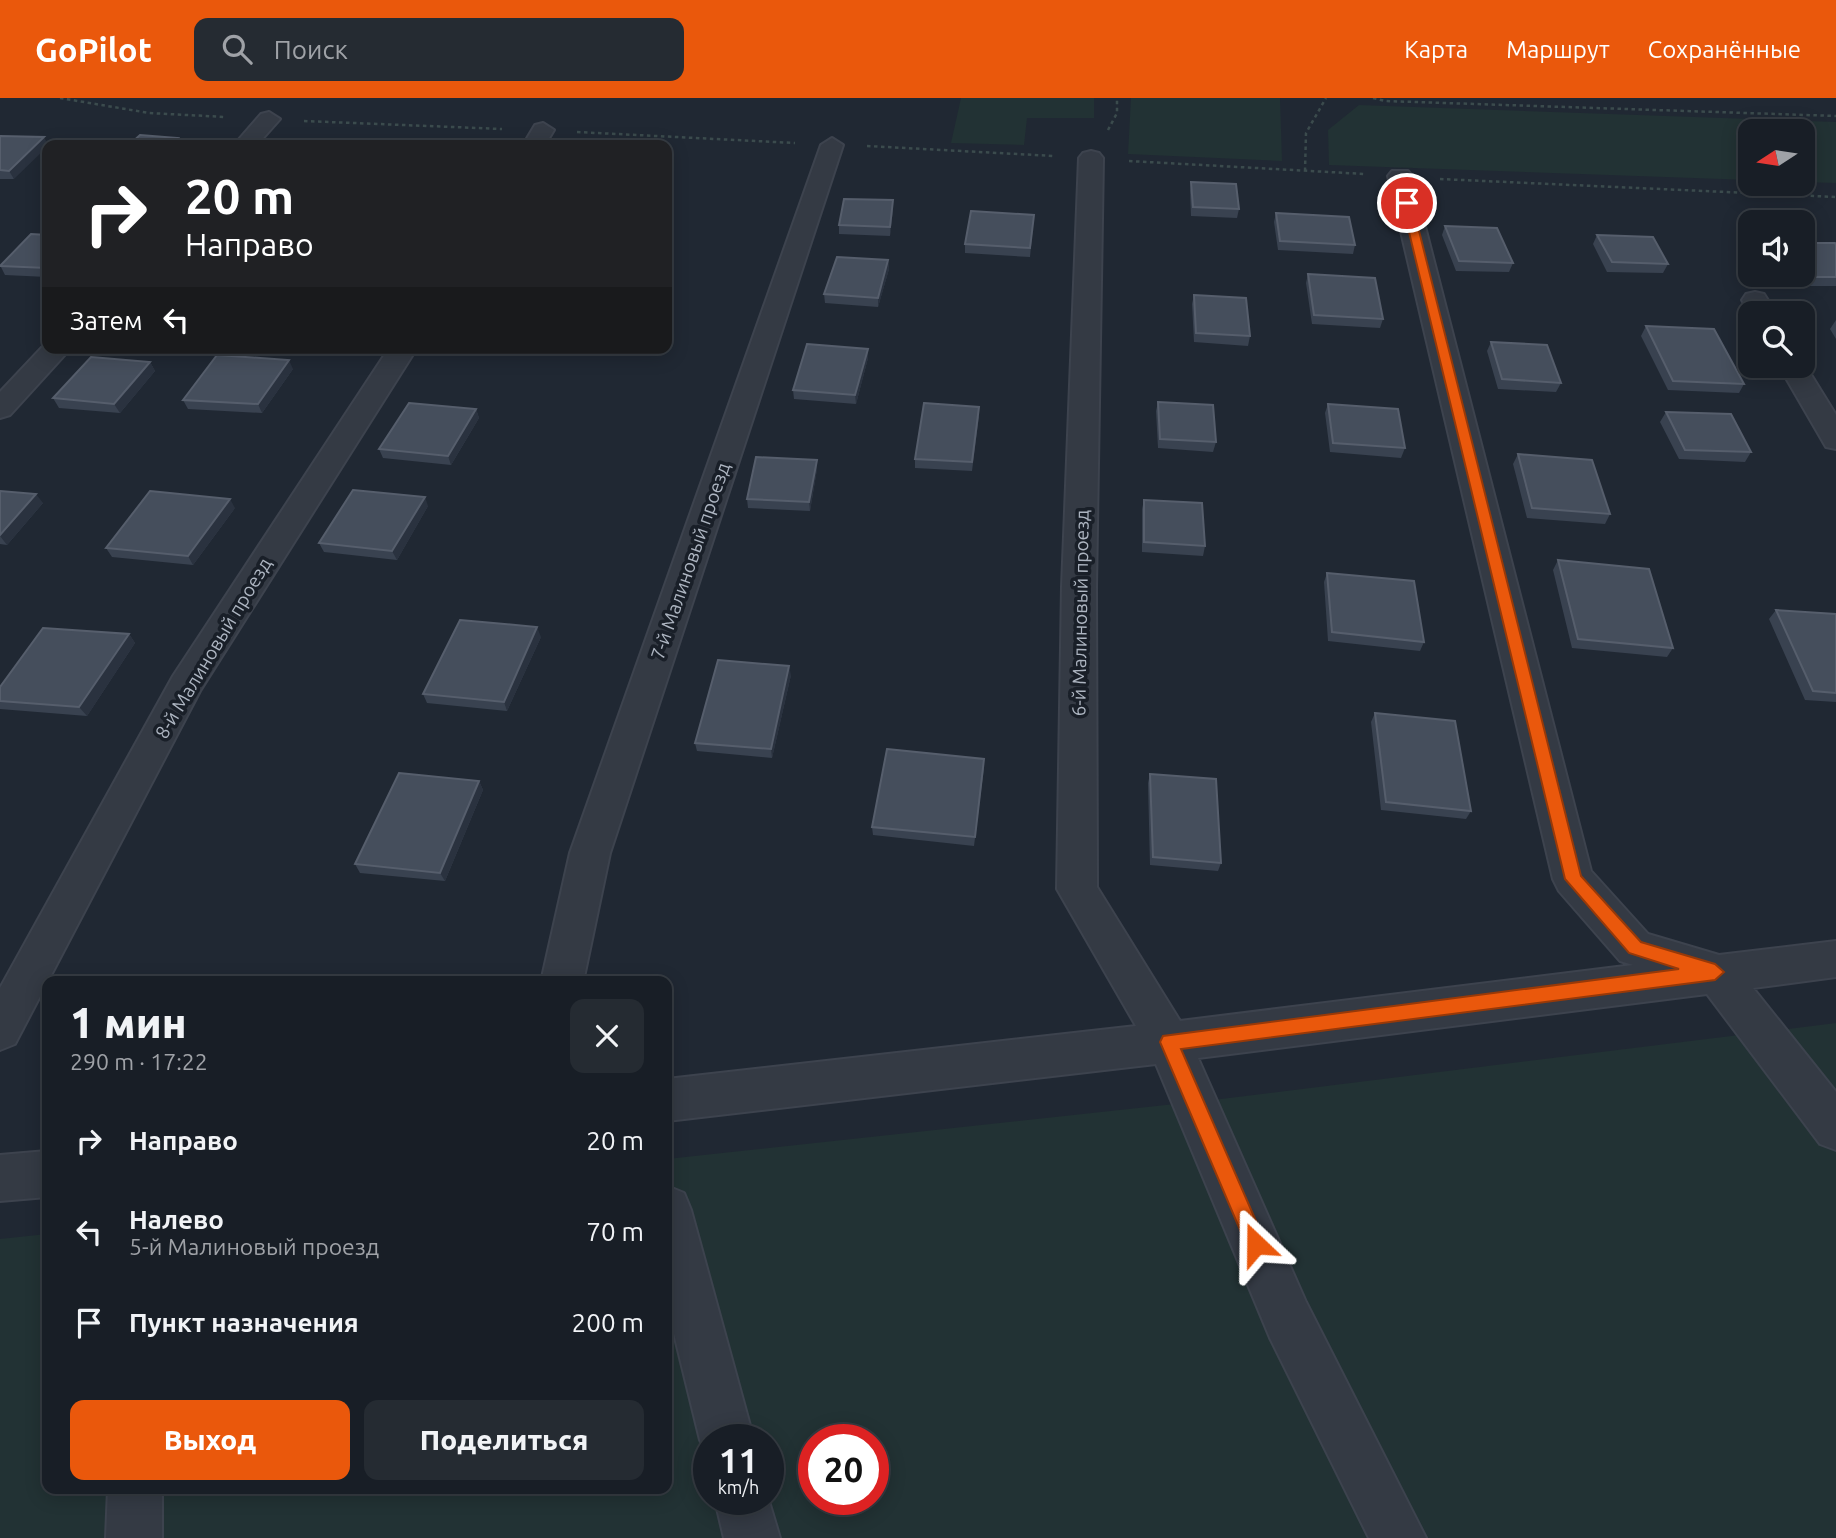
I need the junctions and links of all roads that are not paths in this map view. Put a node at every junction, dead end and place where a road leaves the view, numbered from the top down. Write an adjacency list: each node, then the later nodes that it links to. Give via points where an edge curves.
1 (269, 119): 2 (street)
2 (250, 140)
3 (832, 145): 13 (street, 7-й Малиновый проезд, via 590,853)
4 (1091, 158): 15 (street, 6-й Малиновый проезд, via 1079,587 1077,888)
5 (1400, 176): 12 (street, via 1573,879 1635,948)
6 (51, 354): 9 (street)
7 (399, 354): 14 (street, 8-й Малиновый проезд, via 186,685)
8 (1800, 378): 10 (street)
9 (0, 409)
10 (1836, 440)
11 (1836, 959): 12 (street)
12 (1715, 972): 15 (street); 17 (street)
13 (563, 976)
14 (0, 1030)
15 (1169, 1042): 16 (street); 26 (street, 6-й Малиновый проезд, via 1288,1320)
16 (672, 1099)
17 (1836, 1128)
18 (42, 1174): 19 (street)
19 (0, 1178)
20 (672, 1229): 21 (street)
21 (723, 1424)
22 (135, 1494): 24 (street)
23 (746, 1515): 25 (street)
24 (134, 1538)
25 (752, 1538)
26 (1398, 1538)

